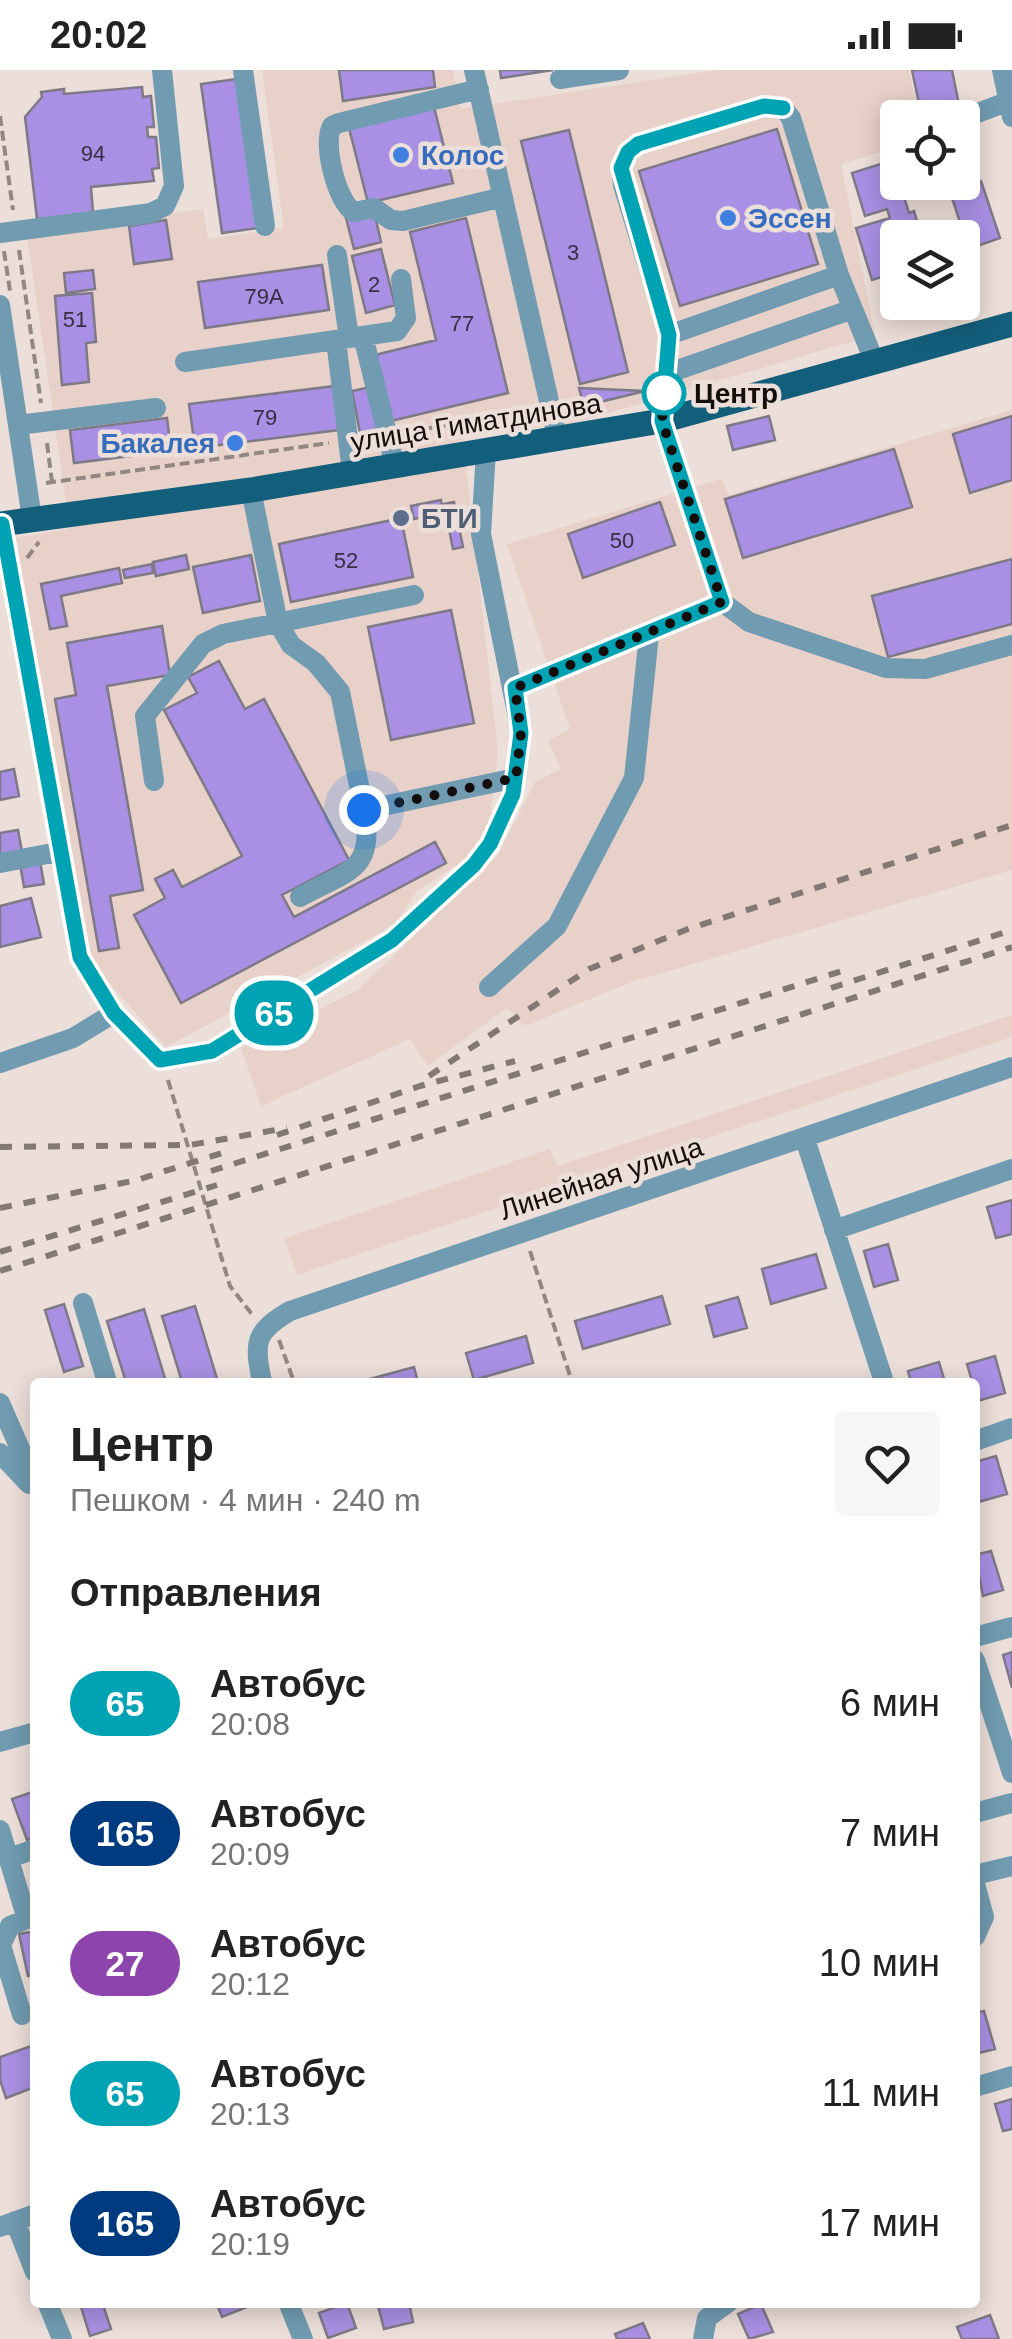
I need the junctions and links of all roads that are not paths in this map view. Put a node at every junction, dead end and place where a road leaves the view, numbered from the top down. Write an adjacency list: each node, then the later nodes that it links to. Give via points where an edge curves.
1 (162, 70): 11 (street, via 174,186 165,206)
2 (243, 70): 10 (street)
3 (620, 70): 6 (street)
4 (1002, 70): 7 (street)
5 (476, 79): 9 (street); 9 (street, via 339,123 328,139 343,203 354,212 374,208 403,221)
6 (560, 79)
7 (1010, 109): 8 (street)
8 (980, 116)
9 (503, 196): 26 (street)
10 (265, 226)
11 (8, 232)
12 (337, 255): 19 (street)
13 (838, 275): 16 (street); 18 (street); 18 (street, via 783,108 764,106 638,144 621,168)
14 (401, 279): 19 (street, via 406,324)
15 (0, 305): 25 (street)
16 (853, 309): 21 (street); 22 (street)
17 (1012, 324): 21 (main road, улица Гиматдинова)
18 (669, 335): 22 (street)
19 (349, 338): 20 (street); 28 (street); 29 (street)
20 (185, 362)
21 (875, 363): 24 (main road, улица Гиматдинова)
22 (666, 374): 24 (street)
23 (156, 408): 25 (street)
24 (662, 421): 26 (main road, улица Гиматдинова); 35 (street)
25 (18, 424): 31 (street)
26 (558, 441): 27 (main road, улица Гиматдинова)
27 (486, 452): 28 (main road, улица Гиматдинова); 39 (street, via 481,534)
28 (395, 466): 29 (main road, улица Гиматдинова)
29 (352, 472): 30 (main road, улица Гиматдинова)
30 (251, 490): 31 (main road, улица Гиматдинова); 36 (street)
31 (32, 519): 32 (main road, улица Гиматдинова)
32 (1, 524): 34 (street)
33 (414, 595): 36 (street)
34 (6, 601): 43 (street)
35 (722, 602): 37 (street); 38 (street, via 749,622 886,668 925,669)
36 (278, 623): 41 (street, via 212,638 154,701 144,724); 42 (street, via 340,692)
37 (648, 635): 39 (street); 46 (street, via 634,778 557,926)
38 (1012, 645)
39 (515, 688): 40 (street, via 521,733)
40 (516, 778): 42 (street); 47 (street, via 504,820 474,865 392,940 212,1051 160,1060)
41 (154, 781)
42 (364, 810): 45 (street, via 366,857)
43 (58, 852): 44 (street); 47 (street, via 80,957)
44 (0, 862)
45 (300, 897)
46 (489, 987)
47 (114, 1013): 48 (street, via 74,1038)
48 (0, 1063)
49 (1012, 1067): 50 (street, Линейная улица)
50 (805, 1139): 52 (street); 55 (street, Линейная улица, via 290,1310 258,1338)
51 (1012, 1169): 52 (street)
52 (834, 1230): 56 (street)
53 (83, 1303): 54 (street)
54 (106, 1378)
55 (262, 1378)
56 (883, 1378)
57 (0, 1403): 61 (street)
58 (1012, 1428): 59 (street)
59 (980, 1439)
60 (0, 1453): 62 (street)
61 (30, 1474)
62 (30, 1481)
63 (1012, 1627): 64 (street)
64 (980, 1636)
65 (980, 1675): 68 (street)
66 (30, 1733): 67 (street)
67 (0, 1742)
68 (1012, 1773)
69 (1012, 1803): 70 (street)
70 (980, 1812)
71 (0, 1830): 73 (street)
72 (30, 1851): 73 (street)
73 (8, 1858): 76 (street)
74 (1012, 1866): 75 (street)
75 (980, 1874)
76 (30, 1915)
77 (30, 1918): 78 (street, via 10,1926 2,1944)
78 (22, 2015)
79 (1012, 2076): 80 (street)
80 (980, 2086)
81 (16, 2221): 82 (street)
82 (30, 2259)
83 (50, 2308): 86 (street)
84 (290, 2308): 87 (street)
85 (721, 2308): 88 (street, via 707,2318)
86 (62, 2339)
87 (303, 2339)
88 (703, 2339)

